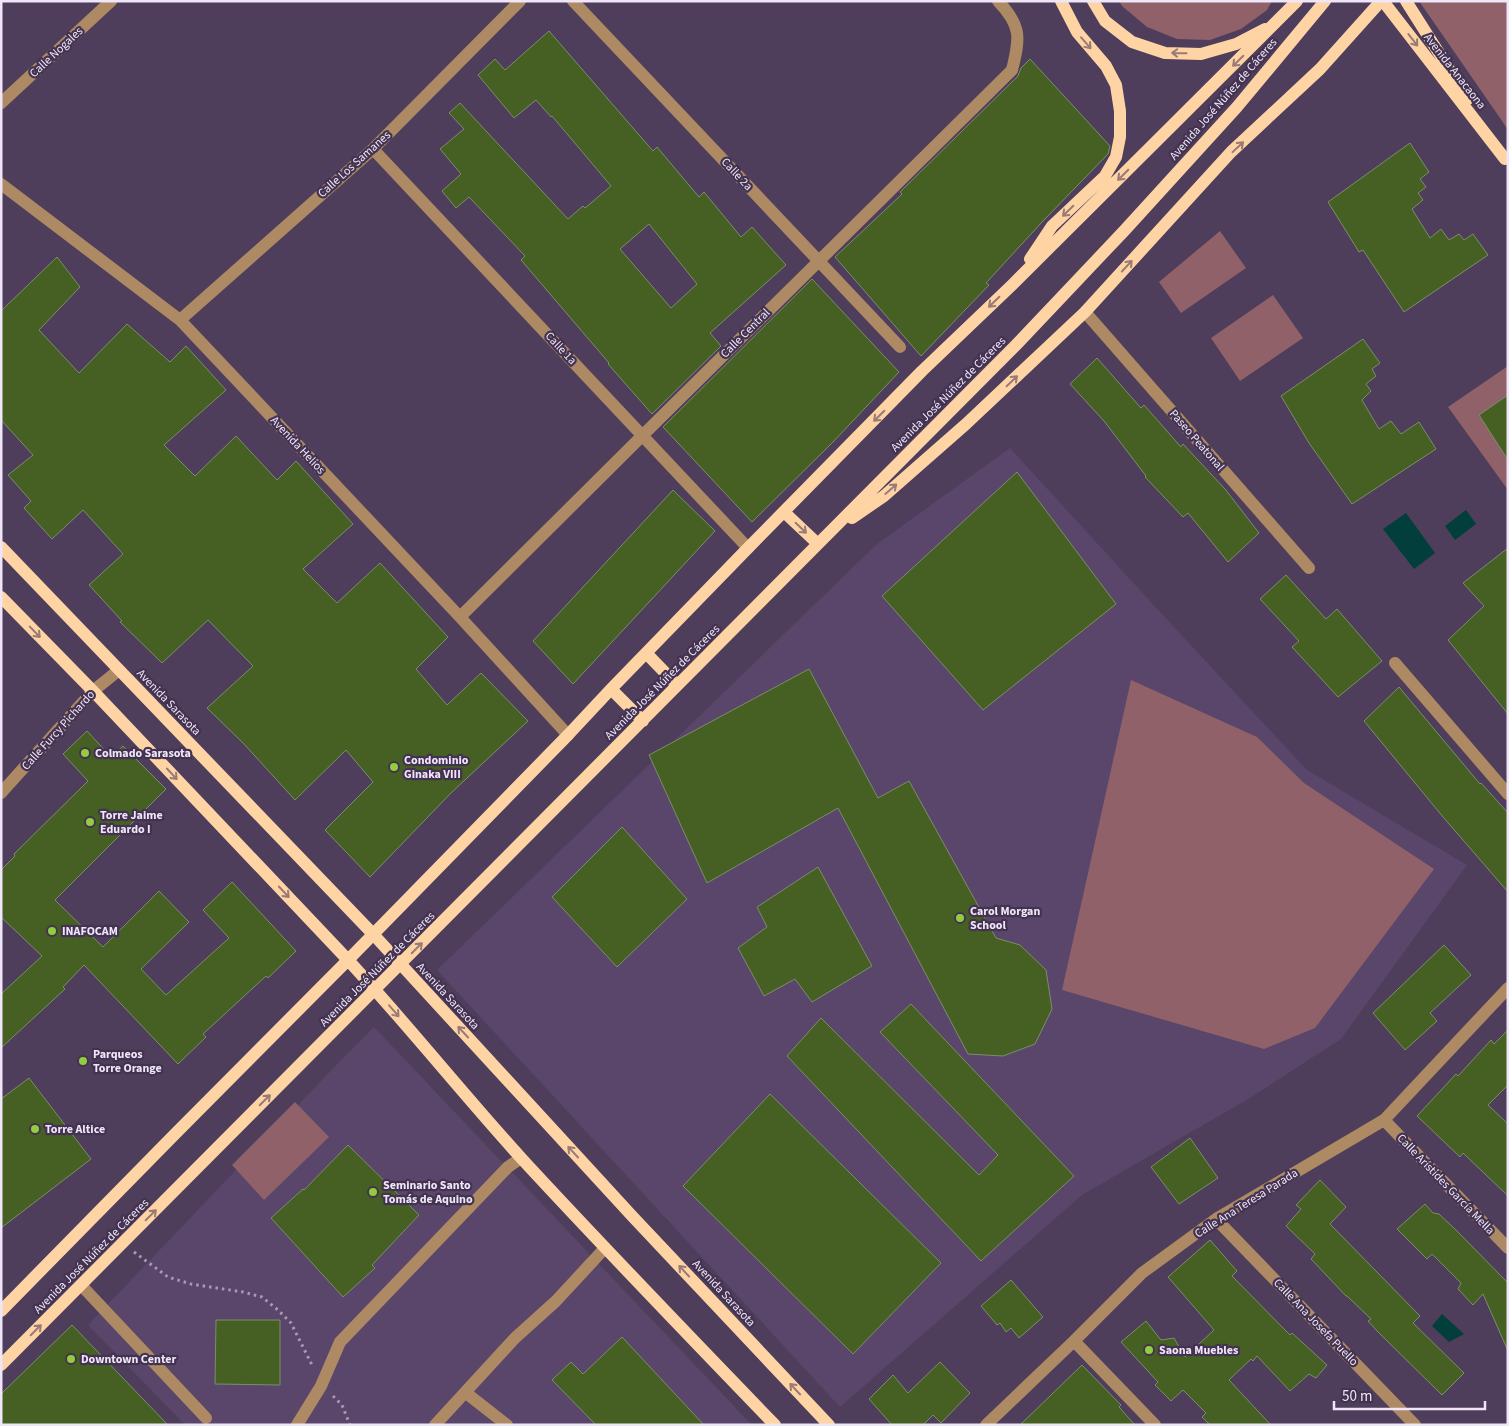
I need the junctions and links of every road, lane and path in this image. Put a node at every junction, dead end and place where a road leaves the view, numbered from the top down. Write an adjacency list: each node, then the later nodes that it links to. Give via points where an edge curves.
1 (111, 1): 12 (street, Calle Nogales)
2 (520, 1): 13 (street, Calle Los Samanes)
3 (573, 1): 16 (street, Calle 2a)
4 (998, 1): 16 (street, Calle Central, via 1016,27 1018,44 1012,70)
5 (1061, 1): 17 (main road, one-way to 17, via 1077,32 1106,66 1116,85 1120,137 1116,157 1105,176 1052,226)
6 (1093, 1): 11 (main road, one-way to 6, via 1236,44 1201,54 1165,53 1132,42 1104,21)
7 (1297, 1): 11 (main road, Avenida José Núñez de Cáceres)
8 (1325, 1): 23 (main road, Avenida José Núñez de Cáceres, via 1237,106 1124,231)
9 (1382, 1): 14 (main road, Avenida Anacaona, one-way to 14); 18 (main road, one-way to 9, via 1231,152 1320,69)
10 (1406, 1): 14 (main road, Avenida Anacaona)
11 (1274, 25): 17 (main road, Avenida José Núñez de Cáceres, one-way to 17)
12 (1, 103)
13 (373, 149): 19 (street, Calle Los Samanes); 21 (street, Calle 1a)
14 (1506, 161)
15 (1, 184): 19 (street, Avenida Helios)
16 (818, 260): 20 (street, Calle 2a); 21 (street, Calle Central)
17 (1011, 286): 22 (main road, Avenida José Núñez de Cáceres, one-way to 22, via 922,371)
18 (1085, 312): 23 (main road, one-way to 18, via 884,496); 26 (street, Paseo Peatonal)
19 (180, 320): 28 (street, Avenida Helios)
20 (900, 347)
21 (643, 435): 25 (street, Calle 1a); 28 (street, Calle Central)
22 (784, 512): 23 (main road, one-way to 23); 25 (main road, Avenida José Núñez de Cáceres)
23 (821, 542): 32 (main road, Avenida José Núñez de Cáceres)
24 (1, 547): 31 (main road, Avenida Sarasota)
25 (748, 548): 29 (main road, Avenida José Núñez de Cáceres)
26 (1310, 568)
27 (1, 597): 34 (main road, one-way to 34)
28 (460, 618): 36 (street, Avenida Helios)
29 (646, 654): 32 (main road); 33 (main road, Avenida José Núñez de Cáceres)
30 (1395, 663): 38 (street)
31 (119, 670): 34 (street, Calle Furcy Pichardo); 39 (main road, Avenida Sarasota)
32 (678, 685): 35 (main road, Avenida José Núñez de Cáceres)
33 (611, 689): 35 (main road); 36 (main road, Avenida José Núñez de Cáceres)
34 (93, 691): 37 (street, Calle Furcy Pichardo); 40 (main road, one-way to 40)
35 (643, 721): 41 (main road, Avenida José Núñez de Cáceres, one-way to 35)
36 (568, 736): 39 (main road, Avenida José Núñez de Cáceres)
37 (1, 793)
38 (1508, 794)
39 (373, 934): 40 (main road, Avenida José Núñez de Cáceres); 41 (main road, Avenida Sarasota)
40 (348, 960): 43 (main road); 51 (main road, Avenida José Núñez de Cáceres)
41 (401, 964): 43 (main road, Avenida José Núñez de Cáceres); 62 (main road, Avenida Sarasota, one-way to 41)
42 (1508, 988): 44 (street, Calle Ana Teresa Parada)
43 (375, 990): 45 (main road, one-way to 45); 47 (main road, Avenida José Núñez de Cáceres, one-way to 43)
44 (1384, 1120): 46 (street, Calle Ana Teresa Parada); 49 (street, Calle Arístides García Mella)
45 (521, 1158): 48 (main road); 54 (street, via 340,1342)
46 (1216, 1219): 52 (street, Calle Ana Teresa Parada, via 1142,1273); 65 (street, Calle Ana Josefa Puello)
47 (122, 1244): 50 (main road, Avenida José Núñez de Cáceres); 54 (path, via 168,1276 191,1284 262,1297 291,1323)
48 (605, 1248): 55 (street); 61 (main road)
49 (1508, 1248)
50 (81, 1285): 53 (main road, Avenida José Núñez de Cáceres, one-way to 50); 56 (street)
51 (1, 1311)
52 (1074, 1341): 63 (street, Calle Ana Teresa Parada); 64 (street)
53 (1, 1365)
54 (321, 1386): 57 (street); 58 (path, via 342,1405)
55 (466, 1393): 59 (street); 60 (street)
56 (206, 1418)
57 (297, 1425)
58 (350, 1425)
59 (435, 1425)
60 (507, 1425)
61 (775, 1425)
62 (829, 1425)
63 (986, 1425)
64 (1155, 1425)
65 (1415, 1425)

